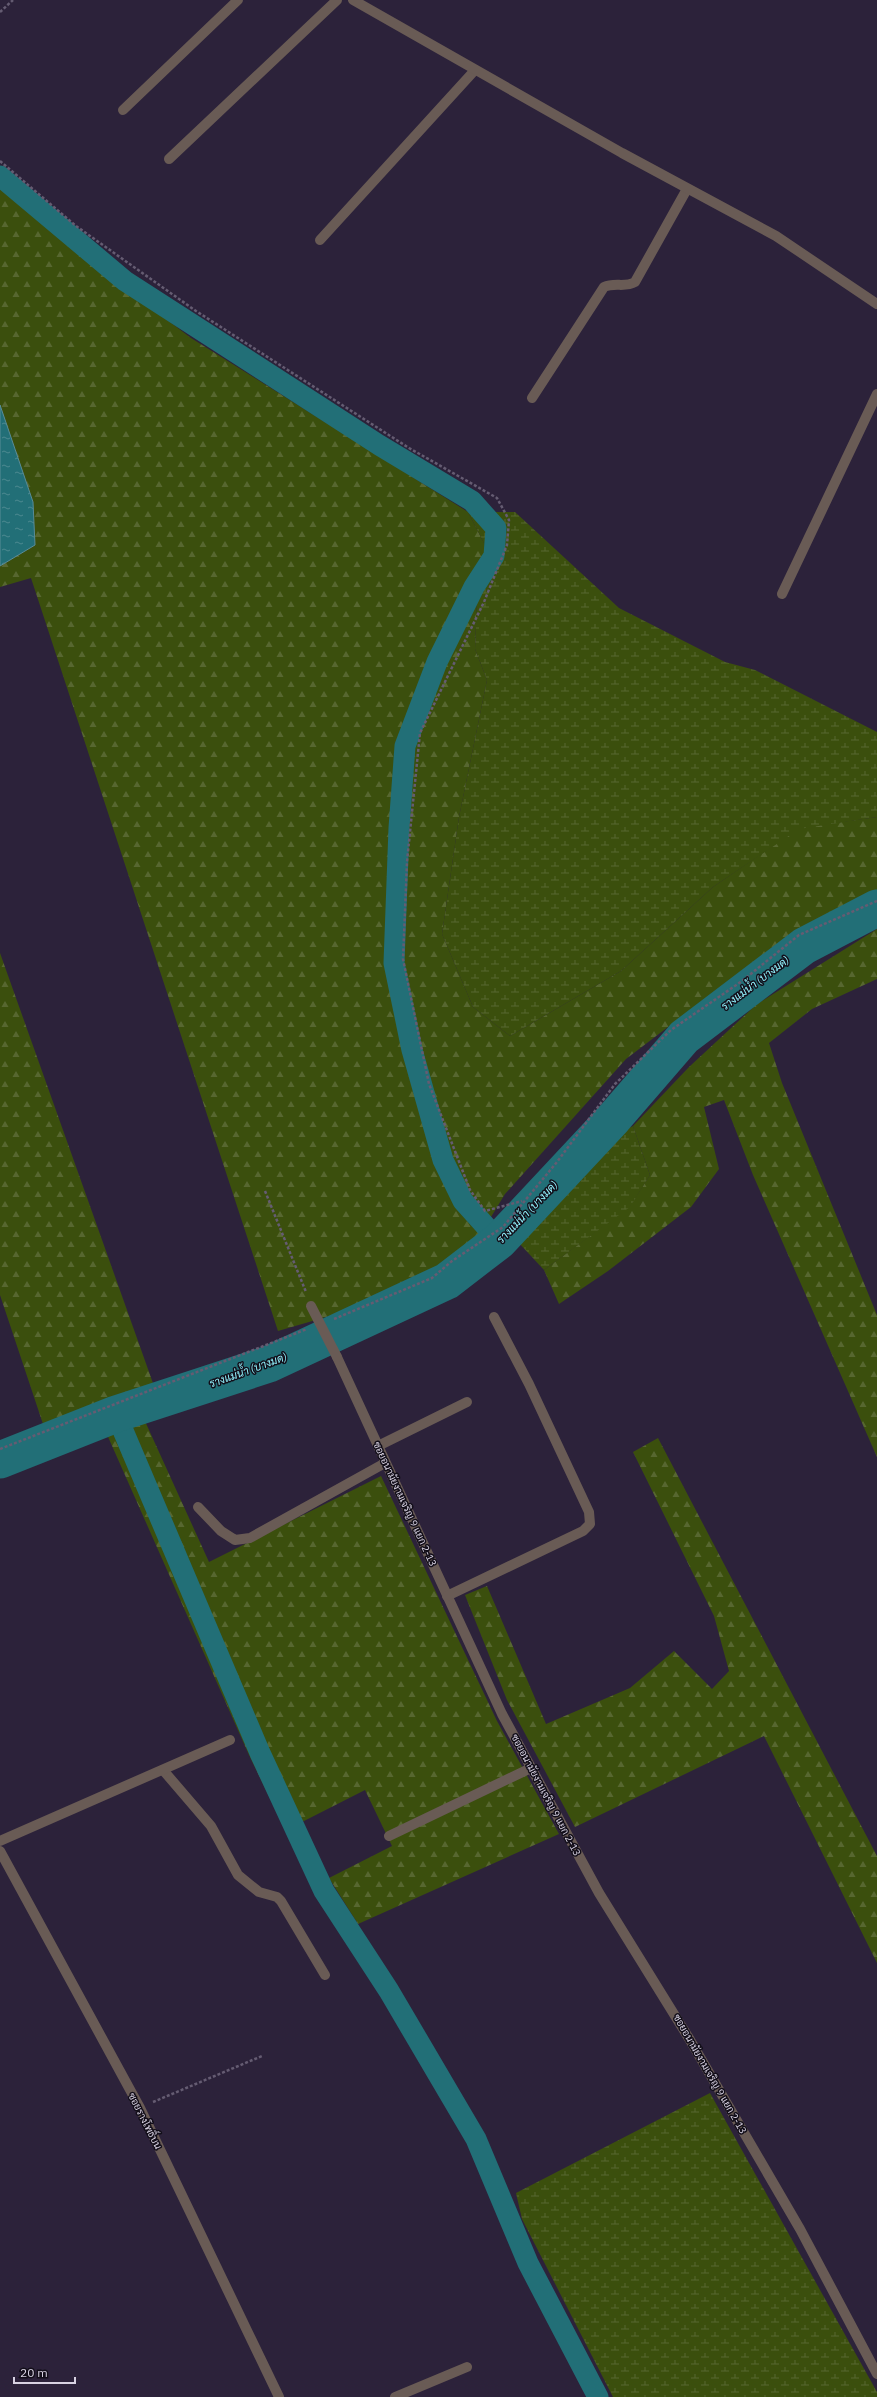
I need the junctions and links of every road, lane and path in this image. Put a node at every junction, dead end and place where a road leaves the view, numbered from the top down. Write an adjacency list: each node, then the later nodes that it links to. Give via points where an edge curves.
1 (13, 0): 5 (path)
2 (238, 0): 7 (street)
3 (337, 0): 8 (street)
4 (353, 0): 6 (street)
5 (0, 12)
6 (475, 70): 10 (street); 11 (street)
7 (123, 110)
8 (169, 159)
9 (0, 161): 18 (path, via 76,226 196,311 409,448 498,498 509,520 507,545 484,602 420,733 407,862 403,959 429,1084 470,1190 485,1211)
10 (687, 188): 12 (street, via 776,236); 14 (street, via 634,282 629,286 614,284 604,287)
11 (320, 240)
12 (877, 304)
13 (877, 394): 15 (street)
14 (532, 398)
15 (782, 594)
16 (877, 901): 18 (path, via 799,935 742,981 671,1030 615,1084 557,1162)
17 (266, 1191): 19 (path)
18 (522, 1201): 21 (path, via 501,1228 432,1278)
19 (311, 1306): 24 (street, ซอยอนามัยงามเจริญ 9 แยก 2-13, bridge)
20 (494, 1317): 28 (street, via 529,1384 588,1512 590,1524 583,1531)
21 (328, 1322)
22 (309, 1329): 25 (path)
23 (467, 1402): 24 (street)
24 (378, 1446): 26 (street, ซอยอนามัยงามเจริญ 9 แยก 2-13)
25 (0, 1449)
26 (385, 1463): 27 (street, via 250,1538 235,1540 221,1532); 28 (street, ซอยอนามัยงามเจริญ 9 แยก 2-13)
27 (198, 1507)
28 (447, 1596): 30 (street, ซอยอนามัยงามเจริญ 9 แยก 2-13, via 502,1714)
29 (230, 1740): 31 (street)
30 (531, 1768): 32 (street); 39 (street, ซอยอนามัยงามเจริญ 9 แยก 2-13, via 599,1893 694,2047 800,2229)
31 (163, 1770): 33 (street); 35 (street, via 211,1826 238,1875 259,1892 281,1901)
32 (389, 1836)
33 (0, 1841)
34 (0, 1851): 37 (street, ซอยรางโพธิ์บน)
35 (325, 1975)
36 (262, 2056): 37 (path)
37 (140, 2108): 40 (street, ซอยรางโพธิ์บน)
38 (467, 2367): 41 (street)
39 (877, 2374)
40 (279, 2397)
41 (395, 2397)

